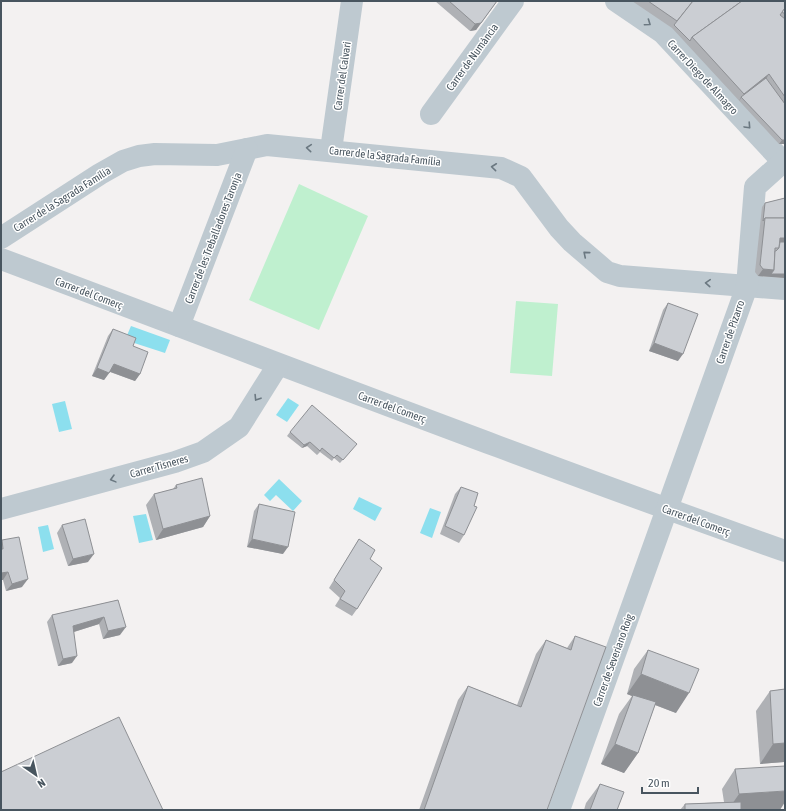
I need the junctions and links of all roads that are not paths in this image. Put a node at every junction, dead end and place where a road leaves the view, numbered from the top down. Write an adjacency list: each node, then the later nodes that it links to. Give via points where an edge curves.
1 (352, 1): 6 (street, Carrer del Calvari)
2 (513, 1): 4 (street, Carrer de Numància)
3 (616, 1): 7 (street, Carrer Diego de Almagro, one-way to 7, via 663,33)
4 (431, 114)
5 (247, 149): 6 (street, Carrer de la Sagrada Família, one-way to 5, via 267,145); 8 (street, Carrer de la Sagrada Família, via 217,155 155,154 123,161); 12 (street, Carrer de les Treballadores Taronja)
6 (331, 150): 10 (street, Carrer de la Sagrada Família, one-way to 6, via 620,276 607,272 567,237 521,177 501,168)
7 (784, 162): 10 (street, Carrer de Pizarro, via 756,187)
8 (1, 238)
9 (1, 260): 12 (street, Carrer del Comerç)
10 (747, 286): 11 (street, Carrer de la Sagrada Família); 15 (street, Carrer de Pizarro)
11 (785, 289)
12 (180, 326): 13 (street, Carrer del Comerç)
13 (278, 365): 14 (street, Carrer Tisneres, one-way to 14, via 239,427 203,452 175,462); 15 (street, Carrer del Comerç)
14 (1, 509)
15 (668, 510): 16 (street, Carrer del Comerç); 17 (street, Carrer de Severiano Roig)
16 (785, 551)
17 (559, 810)

